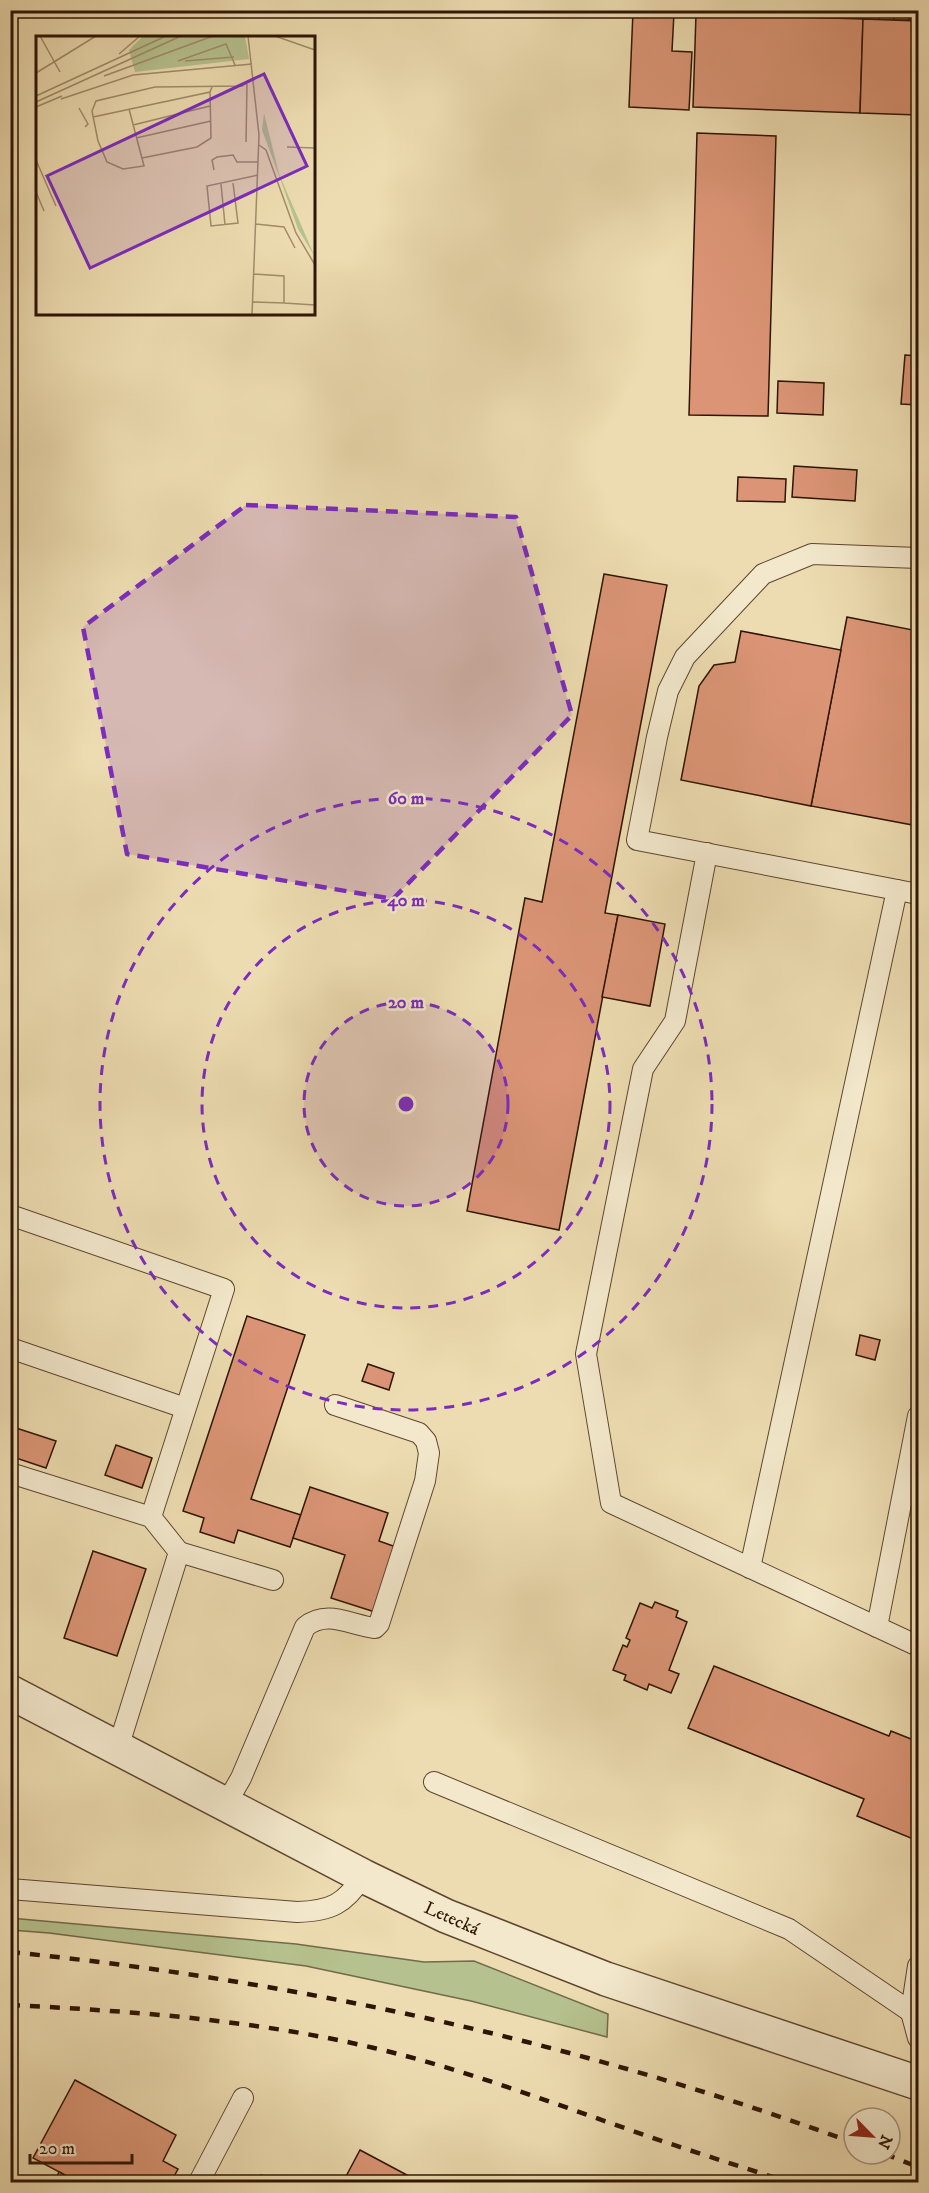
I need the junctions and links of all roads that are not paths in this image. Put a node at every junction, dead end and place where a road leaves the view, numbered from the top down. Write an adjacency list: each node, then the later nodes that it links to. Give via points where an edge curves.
1 (918, 558): 2 (lane, via 813,554 763,574 685,657 668,691 637,840)
2 (707, 853): 3 (lane); 13 (lane, via 675,1021 643,1069 586,1354 611,1503)
3 (897, 890): 4 (lane); 13 (lane)
4 (918, 894)
5 (10, 1215): 8 (lane, via 224,1289)
6 (10, 1348): 8 (lane)
7 (334, 1405): 20 (lane, via 419,1433 429,1453 425,1481 379,1624 366,1627 326,1617 305,1627 241,1778)
8 (185, 1408): 11 (lane)
9 (918, 1416): 15 (lane)
10 (10, 1473): 11 (lane)
11 (151, 1517): 12 (lane)
12 (180, 1552): 14 (lane); 18 (lane)
13 (750, 1568): 15 (lane)
14 (273, 1580)
15 (877, 1627): 16 (lane)
16 (918, 1646)
17 (10, 1692): 18 (street, Letecká)
18 (118, 1748): 20 (street, Letecká)
19 (434, 1782): 24 (lane, via 789,1929)
20 (226, 1804): 21 (street, Letecká)
21 (363, 1876): 22 (lane, via 341,1902 316,1912); 26 (street, Letecká, via 545,1957)
22 (10, 1890)
23 (918, 1966): 24 (lane)
24 (911, 2012): 25 (lane)
25 (918, 2038)
26 (918, 2083)
27 (243, 2098): 28 (lane)
28 (199, 2182)

